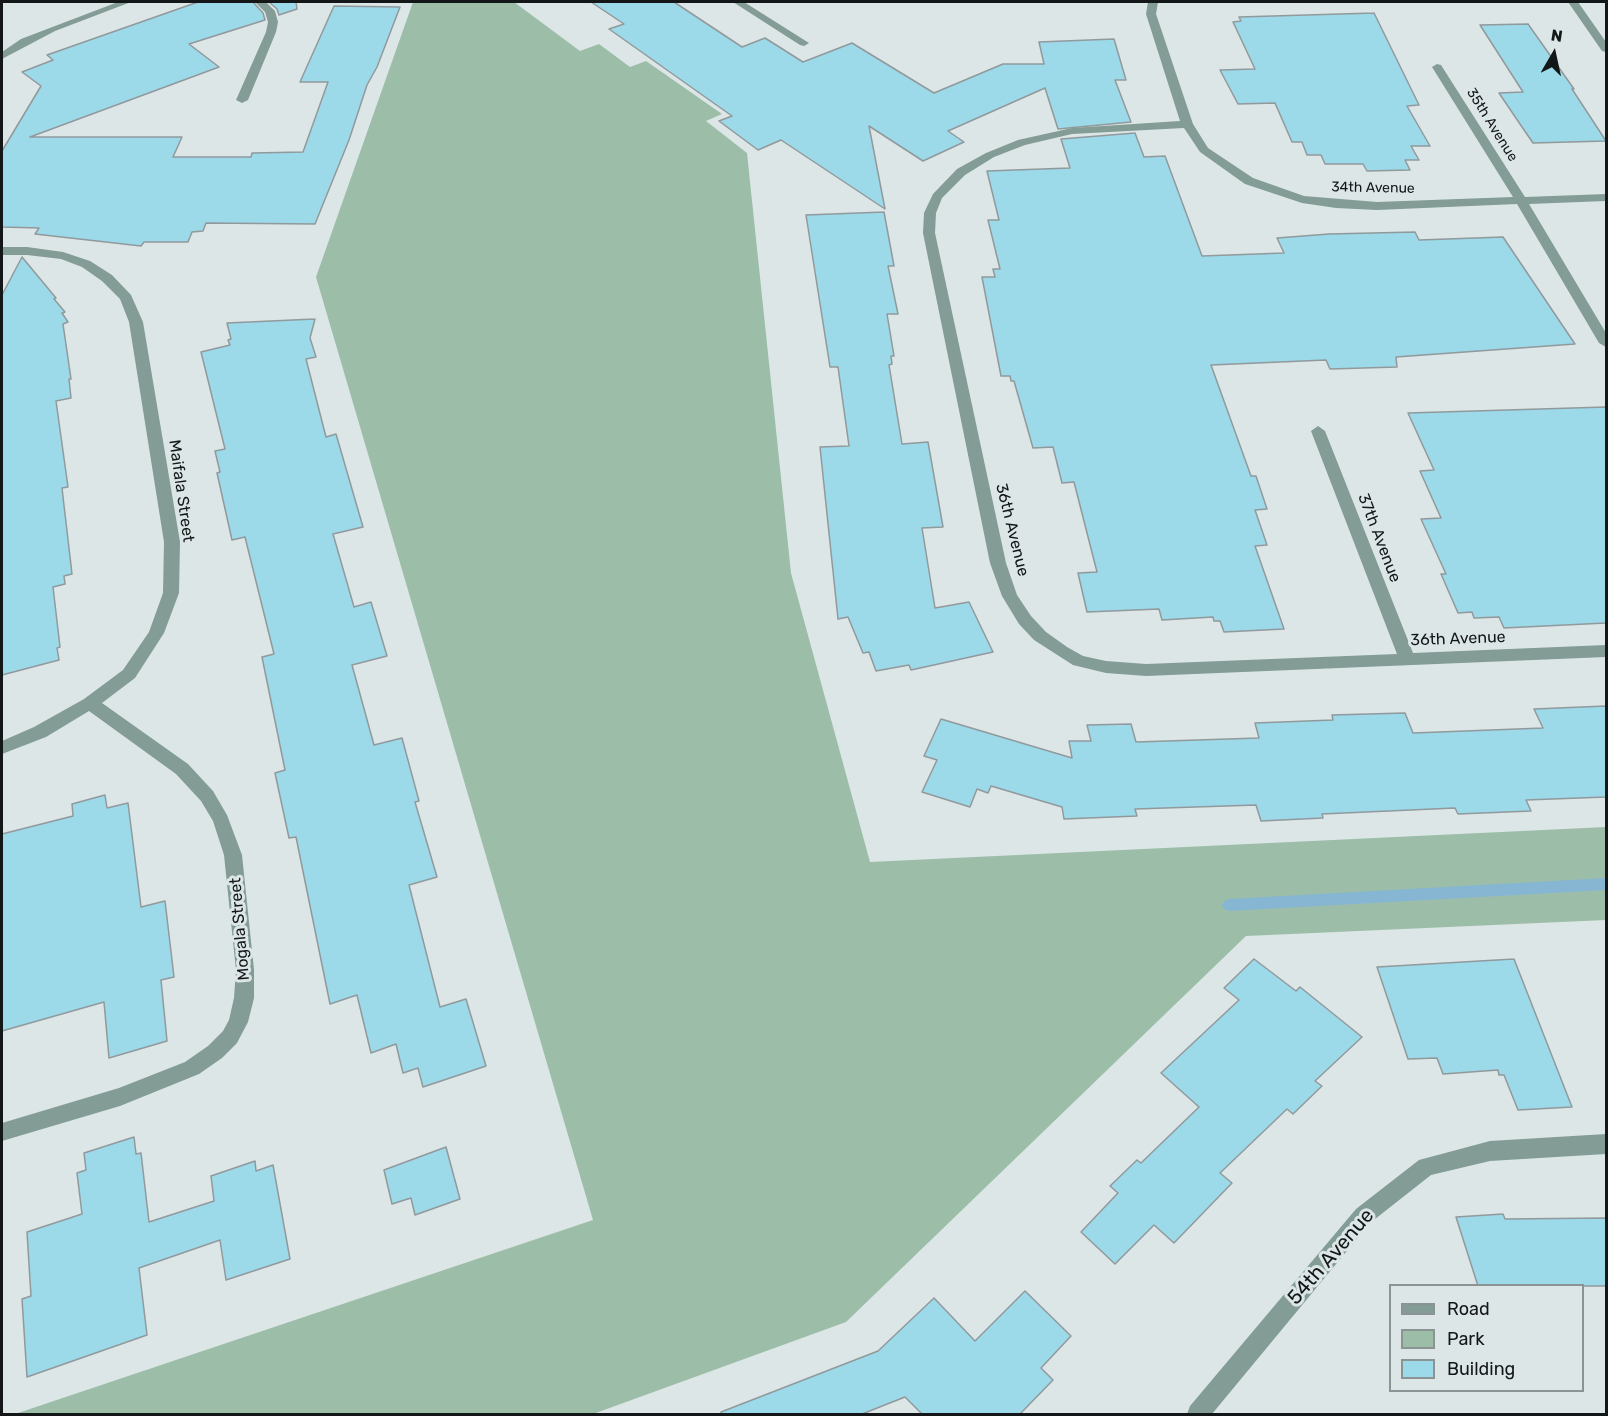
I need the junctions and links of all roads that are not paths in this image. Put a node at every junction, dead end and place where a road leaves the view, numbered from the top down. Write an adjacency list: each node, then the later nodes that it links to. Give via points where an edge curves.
1 (126, 2): 8 (street, via 51,29)
2 (260, 2): 10 (street, via 270,11 273,22)
3 (738, 2): 6 (street)
4 (1153, 2): 11 (street, 34th Avenue, via 1151,14)
5 (1573, 2): 7 (street)
6 (804, 43)
7 (1606, 49)
8 (3, 53)
9 (1437, 67): 13 (street, 35th Avenue)
10 (242, 100)
11 (1187, 124): 13 (street, 34th Avenue, via 1204,150 1224,165 1249,181 1302,199 1377,206); 18 (street, 36th Avenue, via 1072,131 1022,142 961,172 937,197 930,213 929,233 998,563 1010,596 1033,628 1060,651 1079,661 1106,667 1146,670)
12 (1606, 197): 13 (street, 34th Avenue)
13 (1521, 200): 15 (street)
14 (2, 251): 19 (street, Maifala Street, via 54,255 86,264 126,298 136,322 172,542 171,593 156,633 129,674)
15 (1606, 343)
16 (1318, 431): 18 (street, 37th Avenue)
17 (1606, 651): 18 (street, 36th Avenue)
18 (1407, 659)
19 (90, 703): 20 (street, Maifala Street, via 40,732); 21 (street, Mogala Street, via 182,770 207,796 221,820 233,855 245,970 244,998 230,1037 192,1068 120,1097)
20 (2, 748)
21 (2, 1132)
22 (1606, 1144): 23 (street, 54th Avenue, via 1490,1151 1426,1167 1363,1216)
23 (1198, 1414)

